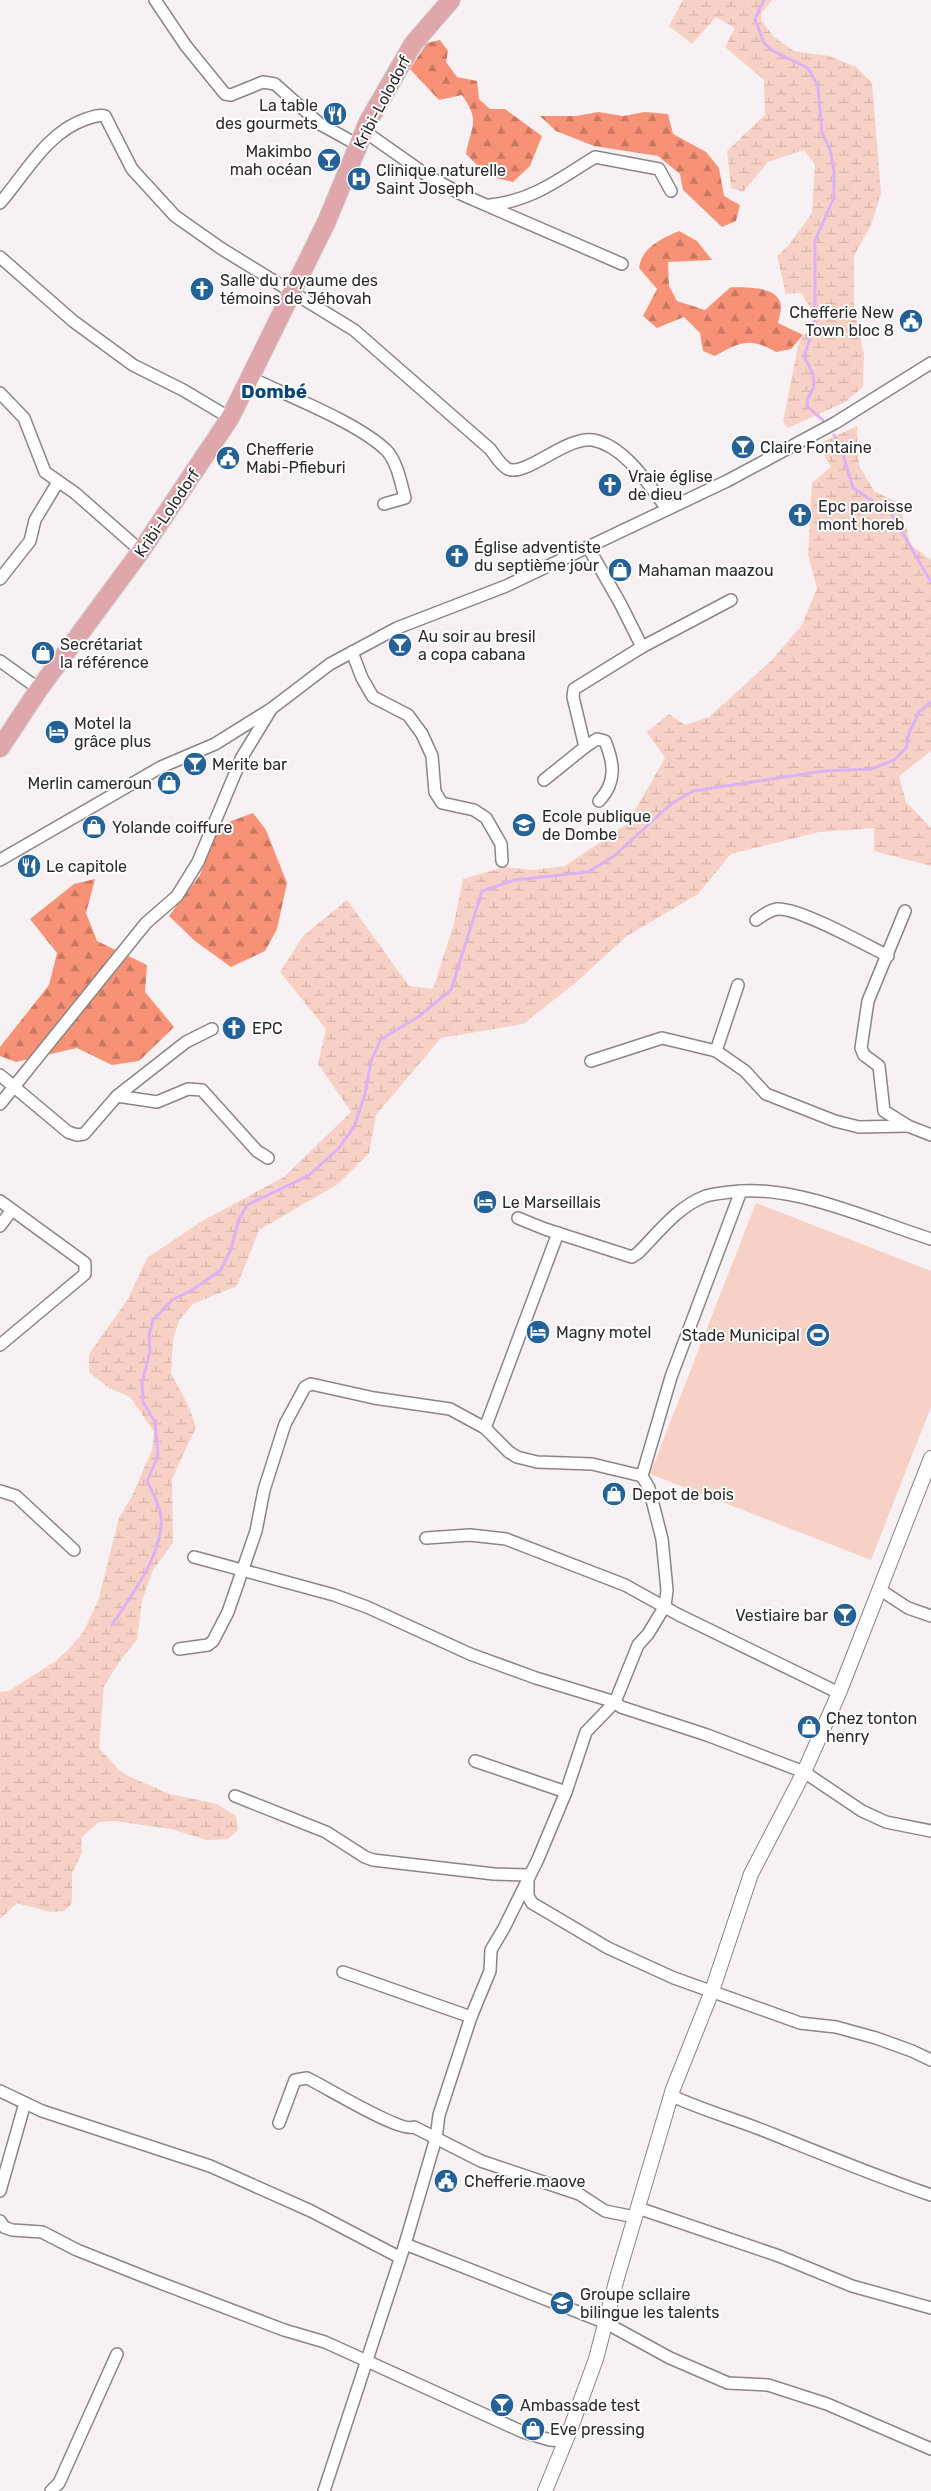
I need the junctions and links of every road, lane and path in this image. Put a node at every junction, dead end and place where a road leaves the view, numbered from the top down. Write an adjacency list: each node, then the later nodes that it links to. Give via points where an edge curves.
1 (155, 0): 3 (street, via 186,46 225,94 231,95 263,82 275,84 320,124)
2 (451, 0): 3 (main road, Kribi-Lolodorf, via 413,44)
3 (361, 138): 6 (street); 9 (main road, Kribi-Lolodorf)
4 (671, 191): 6 (street, via 659,169 595,157 560,181 526,198)
5 (0, 203): 9 (street, via 54,137 73,124 102,115 132,169 175,216 222,249)
6 (488, 206): 8 (street)
7 (0, 257): 13 (street, via 104,345)
8 (622, 264)
9 (294, 292): 11 (main road, Kribi-Lolodorf); 16 (street, via 354,330 510,470 538,461 581,439 594,440 625,458)
10 (931, 363): 16 (street, via 835,424)
11 (251, 378): 13 (main road, Kribi-Lolodorf); 15 (street, via 337,419 388,452 400,478 404,498)
12 (0, 393): 14 (street, via 21,414 42,468)
13 (230, 418): 18 (main road, Kribi-Lolodorf)
14 (58, 482): 18 (street, via 75,493); 19 (street, via 35,520 30,541)
15 (384, 504)
16 (667, 509): 17 (street)
17 (588, 546): 21 (street); 22 (street, via 506,586 397,628)
18 (141, 552): 24 (main road, Kribi-Lolodorf)
19 (0, 579)
20 (731, 600): 21 (street)
21 (642, 647): 26 (street, via 574,688 573,697)
22 (352, 652): 25 (street, via 330,664); 31 (street, via 373,697 408,715 422,734 432,756 435,792 442,803 474,810 486,818 502,844)
23 (0, 661): 24 (street)
24 (39, 689): 27 (main road, Kribi-Lolodorf)
25 (271, 709): 30 (street, via 215,744 161,767); 40 (street, via 242,757 198,862 177,896 146,923)
26 (585, 747): 28 (street); 29 (street, via 597,739 605,741 613,761 608,790)
27 (0, 748)
28 (544, 780)
29 (599, 801)
30 (0, 860)
31 (502, 861)
32 (905, 911): 34 (street)
33 (756, 920): 34 (street, via 772,910 786,909 838,930)
34 (888, 956): 43 (street, via 868,1001 861,1048 864,1055 879,1066 884,1111)
35 (738, 985): 37 (street)
36 (212, 1029): 41 (street, via 186,1042)
37 (716, 1051): 38 (street, via 662,1038); 43 (street, via 745,1071 766,1094 835,1121 859,1127)
38 (591, 1061)
39 (0, 1074): 40 (street)
40 (13, 1085): 41 (street, via 68,1132 77,1135 84,1134); 42 (street)
41 (117, 1096): 45 (street, via 157,1102 188,1090 202,1090 257,1151)
42 (0, 1104)
43 (908, 1126): 44 (street)
44 (931, 1135)
45 (268, 1158)
46 (741, 1191): 51 (street, via 707,1196 694,1202 632,1257); 52 (street, via 766,1190 827,1204); 56 (street, via 671,1377)
47 (0, 1201): 48 (street)
48 (12, 1210): 50 (street); 53 (street, via 85,1263 87,1268 85,1274)
49 (518, 1218): 51 (street)
50 (0, 1226)
51 (558, 1233): 54 (street)
52 (931, 1239)
53 (0, 1345)
54 (485, 1428): 56 (street, via 517,1457 538,1462 592,1464); 61 (street, via 450,1409 374,1398 318,1383 305,1387 285,1424)
55 (931, 1458): 62 (street)
56 (642, 1476): 63 (street, via 649,1488 662,1539 667,1590)
57 (0, 1491): 59 (street, via 16,1496)
58 (426, 1538): 63 (street, via 470,1535 506,1538 626,1585)
59 (74, 1550)
60 (194, 1557): 61 (street)
61 (244, 1570): 65 (street, via 213,1641 203,1647); 67 (street, via 334,1595 470,1654)
62 (879, 1589): 64 (street, via 908,1608); 66 (street)
63 (664, 1606): 66 (street); 67 (street, via 638,1645)
64 (931, 1616)
65 (179, 1649)
66 (839, 1692): 69 (street)
67 (615, 1702): 69 (street, via 621,1707); 70 (street, via 586,1732)
68 (475, 1761): 70 (street)
69 (804, 1772): 72 (street, via 862,1811 886,1822); 75 (street, via 751,1874)
70 (566, 1792): 73 (street)
71 (235, 1796): 73 (street, via 326,1832 373,1860)
72 (931, 1831)
73 (528, 1876): 75 (street, via 528,1896 532,1903 608,1948 674,1978); 76 (street, via 491,1950 490,1971)
74 (343, 1972): 76 (street)
75 (712, 1991): 77 (street, via 800,2023 876,2038); 79 (street)
76 (471, 2017): 82 (street, via 439,2116)
77 (931, 2060)
78 (0, 2091): 80 (street)
79 (672, 2096): 84 (street); 85 (street)
80 (25, 2103): 83 (street); 88 (street, via 210,2166 311,2211)
81 (279, 2123): 82 (street, via 295,2080 307,2078 381,2119 407,2129 414,2127)
82 (436, 2138): 85 (street, via 481,2162 579,2194 605,2211); 87 (street)
83 (0, 2191)
84 (931, 2195)
85 (637, 2212): 89 (street, via 779,2256 852,2286); 90 (street)
86 (0, 2221): 92 (street, via 12,2230 42,2232 77,2250 150,2279)
87 (405, 2244): 88 (street); 90 (street)
88 (399, 2257): 92 (street)
89 (931, 2308)
90 (606, 2323): 93 (street); 94 (street, via 670,2358 728,2383 762,2384 827,2404)
91 (118, 2354): 95 (street, via 59,2483)
92 (368, 2360): 93 (street, via 523,2432); 96 (street)
93 (566, 2441): 97 (street)
94 (931, 2448)
95 (51, 2491)
96 (324, 2491)
97 (545, 2491)

